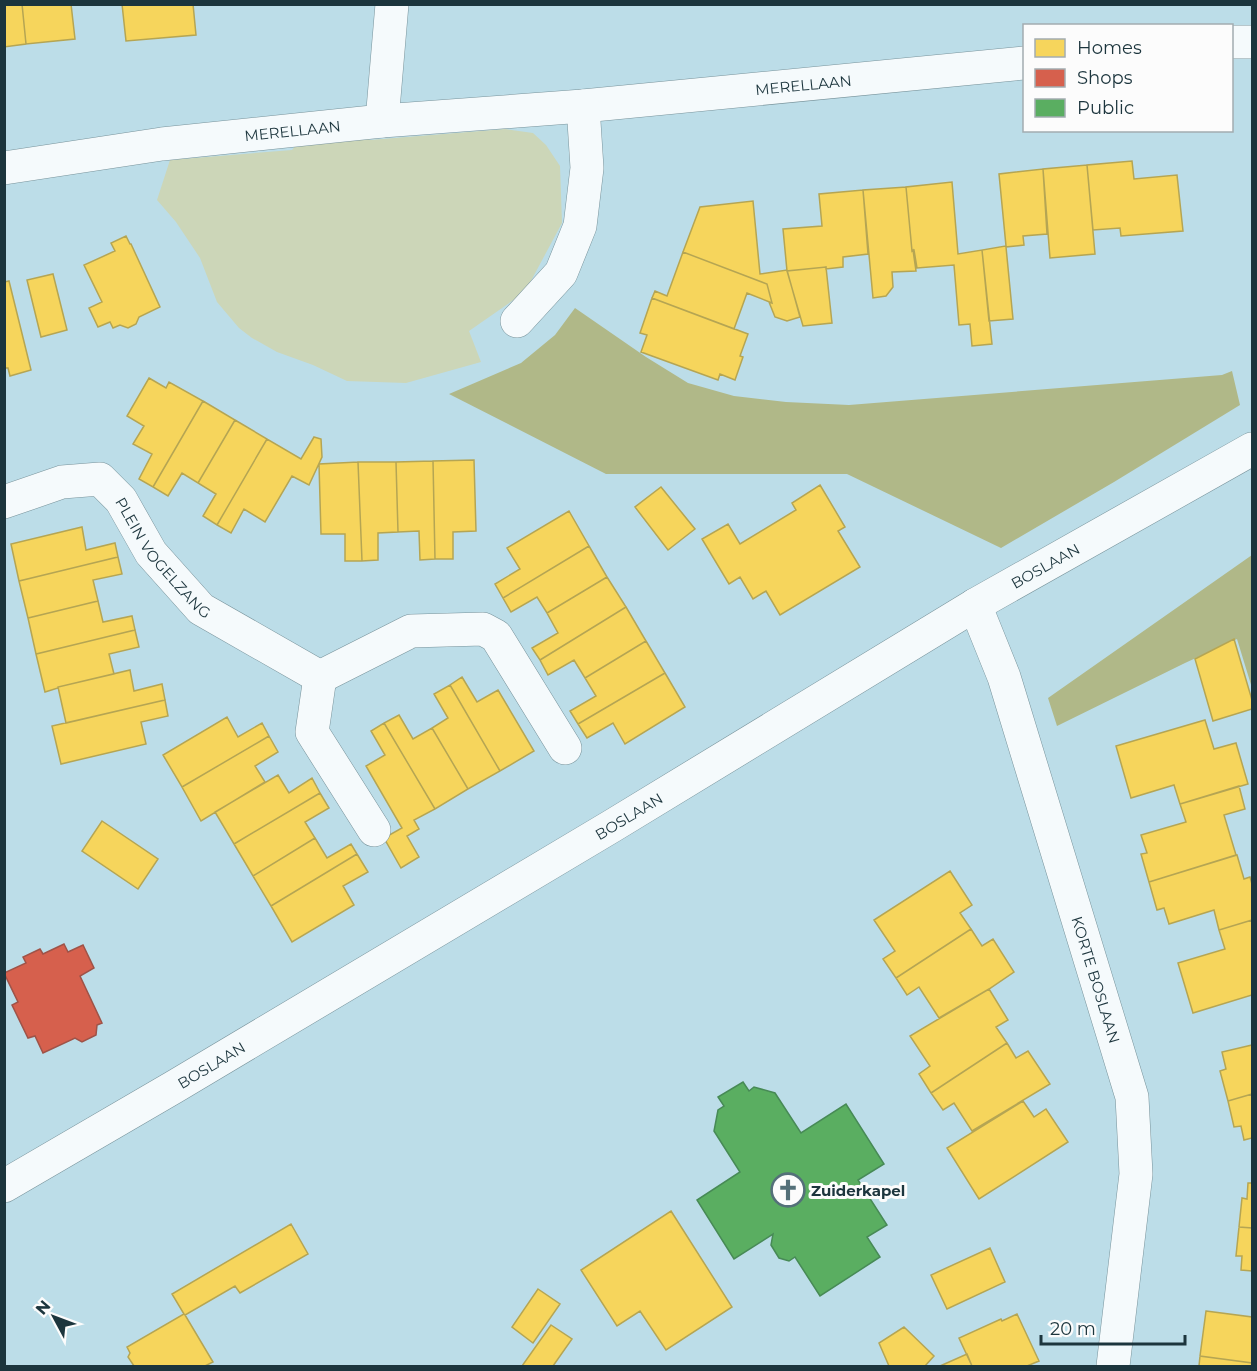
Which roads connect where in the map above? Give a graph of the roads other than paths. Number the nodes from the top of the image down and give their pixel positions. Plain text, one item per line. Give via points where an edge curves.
1 (392, 4) edge
2 (1233, 42) edge
3 (1252, 42) edge
4 (1023, 63) edge
5 (583, 106) junction
6 (382, 121) junction
7 (4, 168) edge
8 (517, 321) dead end
9 (1252, 449) edge
10 (4, 502) edge
11 (975, 606) junction
12 (320, 677) junction
13 (565, 748) dead end
14 (374, 830) dead end
15 (4, 1186) edge
16 (1113, 1366) edge

1 - 6 street
2 - 3 street
4 - 5 street, MERELLAAN
5 - 6 street, MERELLAAN
5 - 8 street via 587,168 580,226 561,273
6 - 7 street, MERELLAAN via 162,144
9 - 11 street, BOSLAAN
10 - 12 street, PLEIN VOGELZANG via 62,482 100,479 122,500 150,553 201,609
11 - 15 street, BOSLAAN
11 - 16 street, KORTE BOSLAAN via 1004,677 1132,1097 1136,1174
12 - 13 street via 411,631 483,629 496,636
12 - 14 street via 312,732

